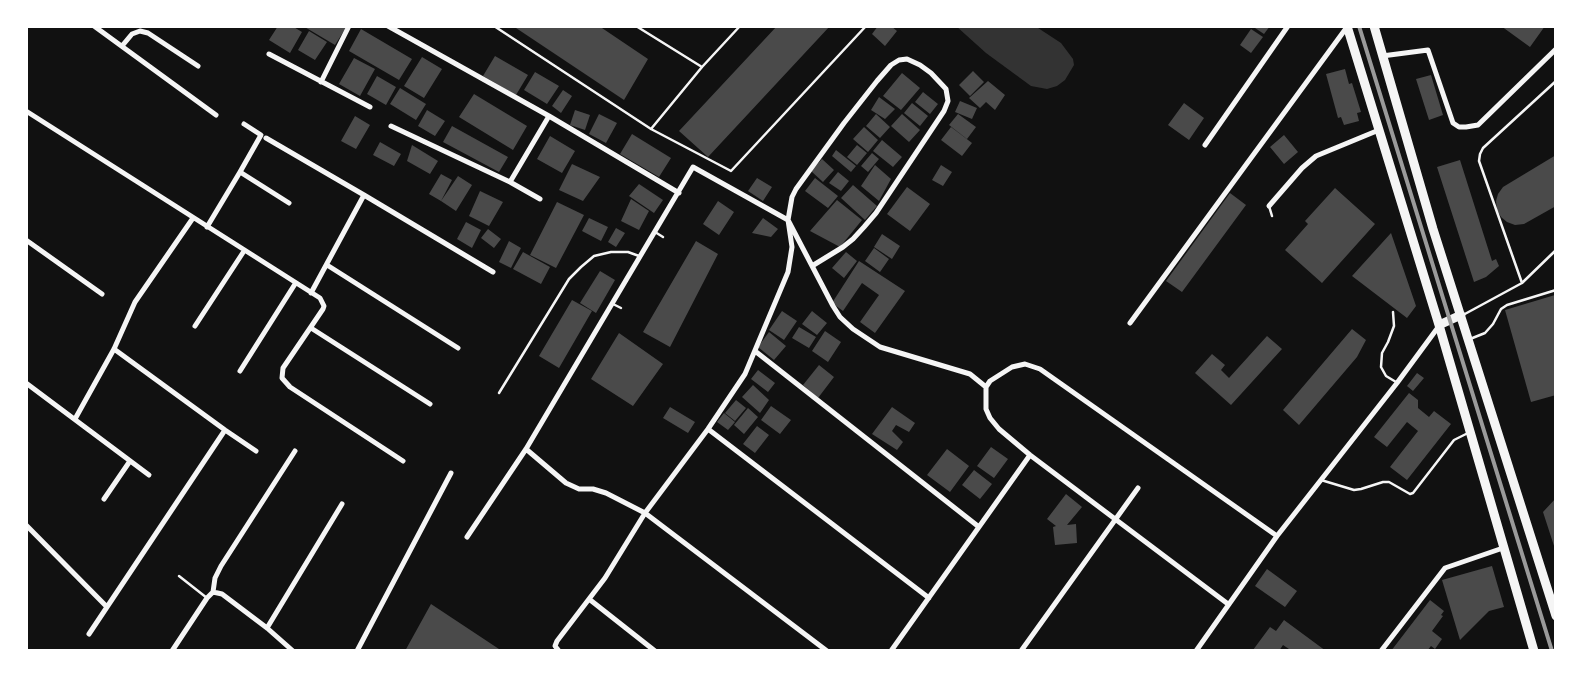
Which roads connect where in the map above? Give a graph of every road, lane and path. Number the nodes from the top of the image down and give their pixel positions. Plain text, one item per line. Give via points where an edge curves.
1 (94, 26) edge
2 (349, 26) edge
3 (388, 26) edge
4 (494, 26) edge
5 (740, 26) edge
6 (866, 26) edge
7 (1288, 26) edge
8 (1347, 26) edge
9 (1374, 26) edge
10 (637, 27) edge
11 (122, 46) junction
12 (1556, 49) edge
13 (269, 54) dead end
14 (1382, 56) junction
15 (198, 66) dead end
16 (702, 67) junction
17 (1556, 81) edge
18 (321, 82) junction
19 (370, 108) dead end
20 (26, 111) edge
21 (216, 115) dead end
22 (549, 116) junction
23 (244, 124) dead end
24 (391, 126) dead end
25 (651, 129) junction
26 (1379, 130) junction
27 (266, 138) dead end
28 (1205, 145) dead end
29 (240, 172) junction
30 (510, 182) junction
31 (679, 193) junction
32 (364, 195) junction
33 (540, 198) dead end
34 (288, 203) dead end
35 (1269, 206) joint
36 (1272, 216) dead end
37 (193, 218) junction
38 (788, 220) junction
39 (207, 227) junction
40 (655, 232) junction
41 (663, 236) dead end
42 (26, 240) edge
43 (1556, 250) edge
44 (244, 251) junction
45 (640, 257) junction
46 (327, 265) junction
47 (812, 266) junction
48 (493, 272) dead end
49 (1522, 283) junction
50 (296, 284) junction
51 (1556, 290) edge
52 (311, 293) junction
53 (102, 294) dead end
54 (612, 304) junction
55 (620, 308) dead end
56 (1393, 312) dead end
57 (1461, 315) junction
58 (1130, 323) dead end
59 (195, 326) dead end
60 (1439, 326) junction
61 (311, 328) junction
62 (1469, 340) junction
63 (458, 348) dead end
64 (114, 349) junction
65 (755, 352) junction
66 (240, 371) dead end
67 (26, 383) edge
68 (1397, 383) junction
69 (986, 387) junction
70 (499, 393) dead end
71 (430, 404) dead end
72 (75, 419) junction
73 (708, 429) junction
74 (225, 430) junction
75 (1470, 432) junction
76 (526, 449) junction
77 (256, 451) dead end
78 (295, 451) dead end
79 (1030, 455) junction
80 (130, 461) junction
81 (403, 461) dead end
82 (451, 474) dead end
83 (149, 475) dead end
84 (1321, 480) junction
85 (1138, 488) dead end
86 (104, 499) dead end
87 (342, 504) dead end
88 (644, 514) junction
89 (1116, 519) junction
90 (26, 525) edge
91 (979, 527) junction
92 (1277, 536) junction
93 (467, 537) dead end
94 (1504, 548) junction
95 (179, 576) dead end
96 (214, 592) junction
97 (207, 598) junction
98 (929, 598) junction
99 (1554, 598) edge
100 (589, 599) junction
101 (1228, 604) junction
102 (107, 607) junction
103 (1556, 616) edge
104 (267, 628) junction
105 (89, 634) dead end
106 (172, 651) edge
107 (294, 651) edge
108 (357, 651) edge
109 (559, 651) edge
110 (655, 651) edge
111 (827, 651) edge
112 (891, 651) edge
113 (1021, 651) edge
114 (1196, 651) edge
115 (1381, 651) edge
116 (1534, 651) edge

1 - 11 street
2 - 18 street
3 - 22 street
4 - 25 lane
5 - 16 lane
6 - 25 lane via 731,171
7 - 28 street
8 - 26 main road
8 - 58 street
9 - 14 main road
10 - 16 lane
11 - 15 street via 140,30
11 - 21 street
12 - 14 street via 1478,124 1466,127 1452,122 1428,50
13 - 18 street
14 - 57 main road
16 - 25 lane
17 - 49 lane via 1480,154 1479,160
18 - 19 street
20 - 37 street
22 - 30 street
22 - 31 street
23 - 29 street via 261,135
24 - 30 street
26 - 35 street via 1316,156
26 - 60 main road
27 - 32 street
29 - 34 street
29 - 39 street
30 - 33 street
31 - 38 street via 693,167
31 - 40 street
32 - 46 street
32 - 48 street
35 - 36 lane
37 - 39 street
37 - 64 street via 135,302
38 - 47 street
38 - 47 street via 796,189 891,65 906,59 920,65 946,89 948,101 944,111 876,213 853,239
38 - 65 street via 792,247 788,272
39 - 44 street
40 - 41 lane
40 - 45 street
42 - 53 street
43 - 49 lane
44 - 50 street
44 - 59 street
45 - 54 street
45 - 70 lane via 628,252 611,252 594,256 581,267 570,279
46 - 52 street
46 - 63 street
47 - 69 street via 840,317 868,340 880,348 970,374
49 - 57 lane
50 - 52 street
50 - 66 street
51 - 62 lane via 1507,304 1485,333
52 - 61 street via 320,298 324,306
54 - 55 lane
54 - 76 street
56 - 68 lane via 1394,326 1382,353 1381,367 1386,376
57 - 60 main road
57 - 62 main road
60 - 68 street
60 - 75 main road
61 - 71 street
61 - 81 street via 283,368 284,383
62 - 99 main road
64 - 72 street
64 - 74 street
65 - 73 street
65 - 91 street
67 - 72 street
68 - 84 street
69 - 79 street via 986,409 990,418
69 - 92 street via 1012,367 1025,364 1040,369
72 - 80 street
73 - 88 street
73 - 98 street
74 - 77 street
74 - 102 street
75 - 84 lane via 1454,440 1410,494 1389,482 1354,490
75 - 94 main road
76 - 88 street via 566,483 579,489 606,493
76 - 93 street
78 - 96 street via 221,566 215,578
79 - 89 street
79 - 91 street
80 - 83 street
80 - 86 street
82 - 108 street
84 - 92 street
85 - 89 street
87 - 104 street
88 - 100 street
88 - 111 street
89 - 101 street
89 - 113 street
90 - 102 street
91 - 98 street
92 - 101 street
94 - 115 street via 1445,568
94 - 116 main road
95 - 97 lane
96 - 97 street
96 - 104 street via 222,594
97 - 106 street
98 - 112 street
99 - 103 main road
100 - 109 street via 557,641
100 - 110 street
101 - 114 street
102 - 105 street
104 - 107 street

